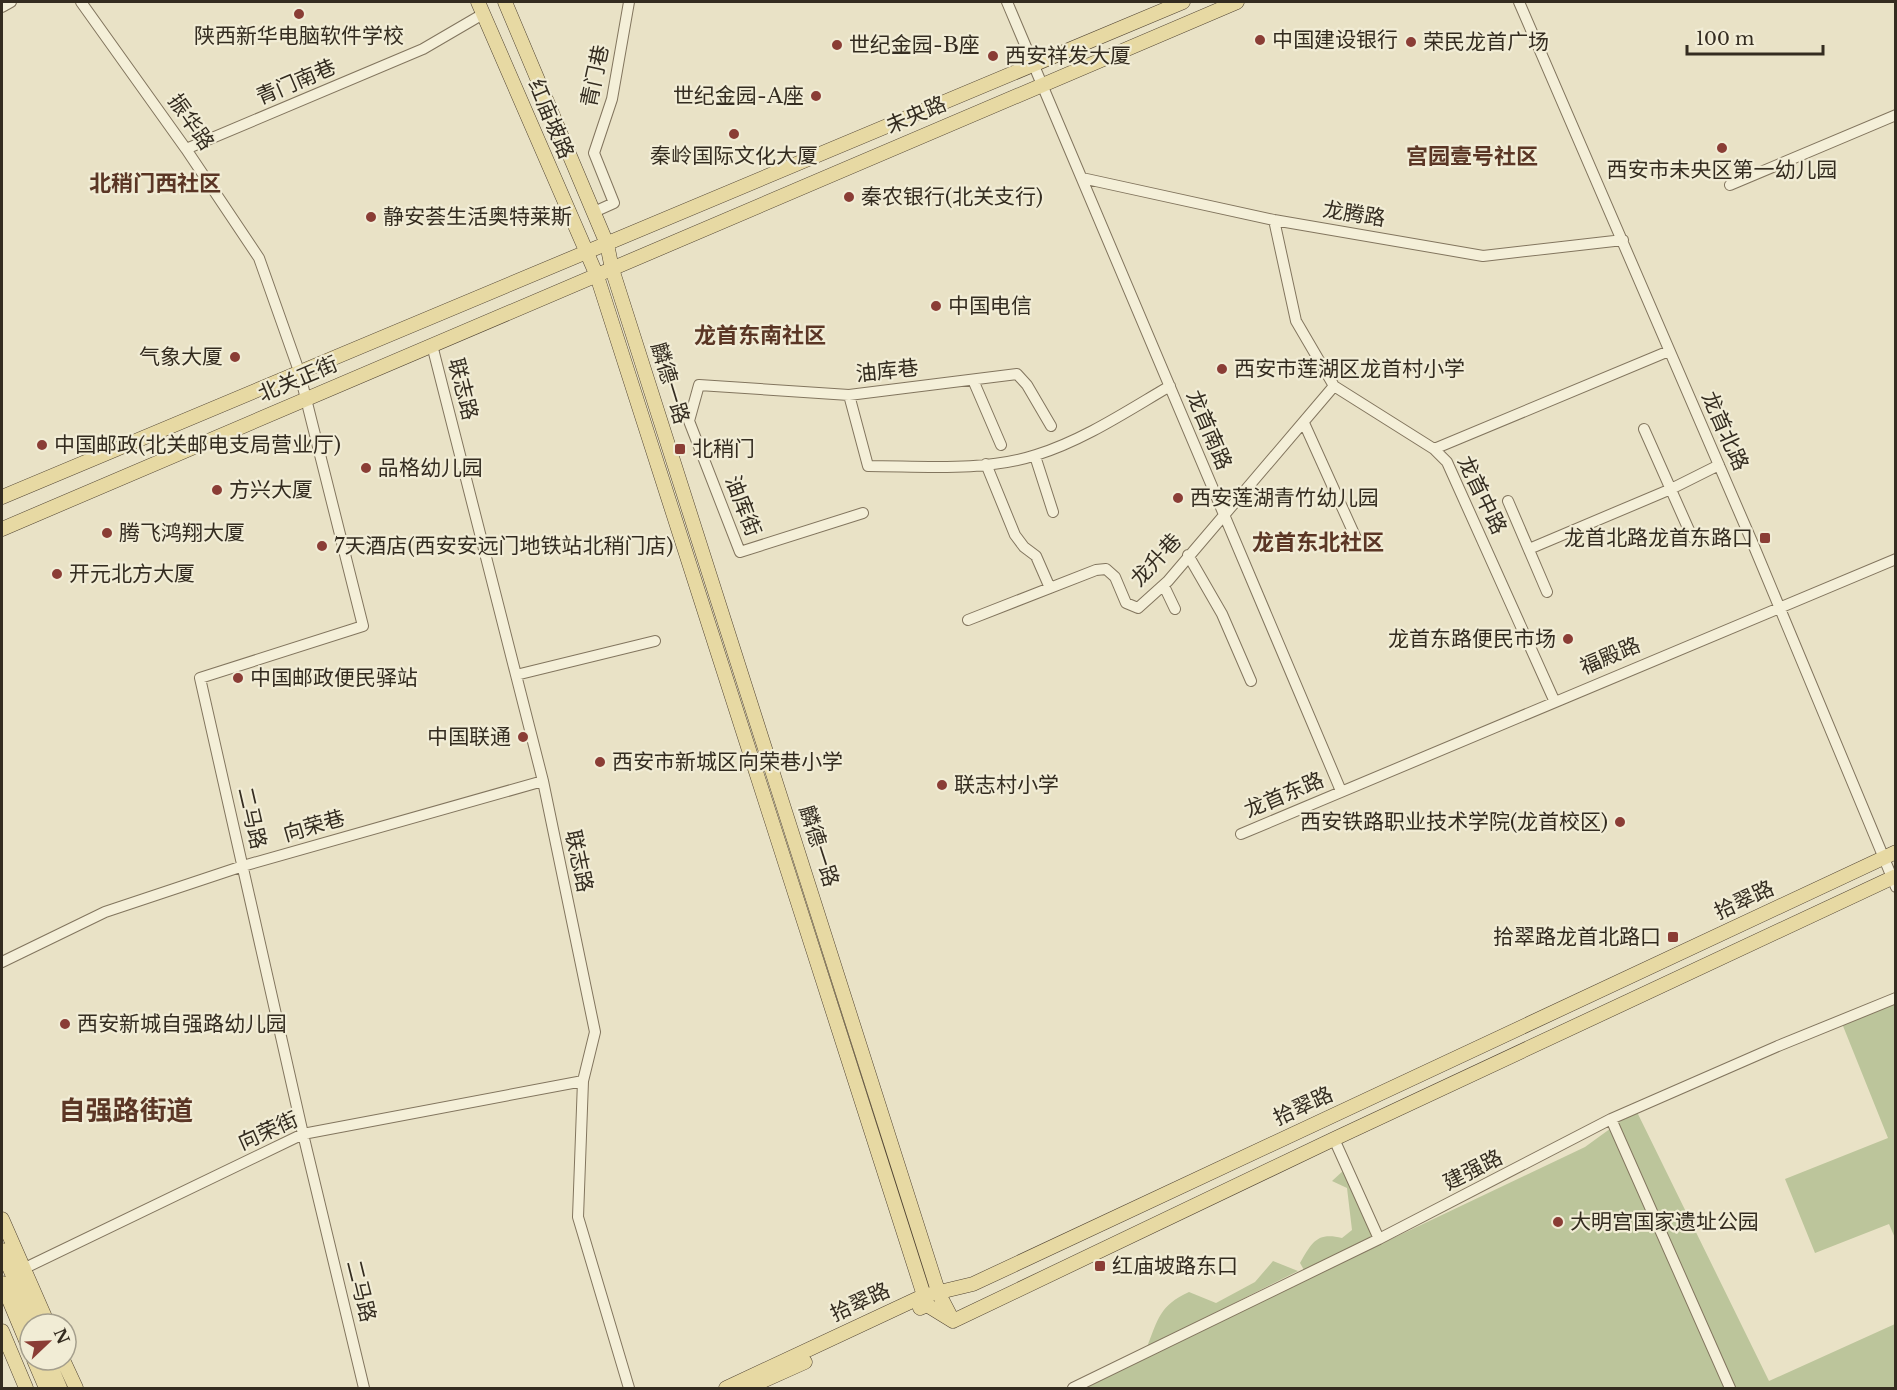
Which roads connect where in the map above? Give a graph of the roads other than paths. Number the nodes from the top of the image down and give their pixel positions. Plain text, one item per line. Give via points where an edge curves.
1 (11, 2) edge
2 (81, 2) edge
3 (504, 2) edge
4 (629, 2) edge
5 (1007, 2) edge
6 (1183, 2) edge
7 (1237, 2) edge
8 (1519, 2) edge
9 (2, 7) edge
10 (481, 8) edge
11 (1034, 66) junction
12 (1041, 84) junction
13 (1896, 115) edge
14 (186, 149) junction
15 (1082, 178) junction
16 (1730, 185) dead end
17 (594, 212) junction
18 (1274, 220) junction
19 (1623, 240) junction
20 (607, 244) junction
21 (585, 253) junction
22 (612, 269) junction
23 (597, 276) junction
24 (432, 345) junction
25 (1669, 351) junction
26 (299, 371) junction
27 (973, 380) junction
28 (699, 385) joint
29 (1170, 386) junction
30 (1334, 386) junction
31 (849, 395) junction
32 (306, 398) junction
33 (1304, 423) junction
34 (1051, 426) dead end
35 (1644, 429) dead end
36 (1001, 445) dead end
37 (1434, 449) junction
38 (1035, 456) junction
39 (986, 464) junction
40 (1719, 465) junction
41 (1671, 489) junction
42 (2, 497) edge
43 (1508, 501) dead end
44 (1053, 512) dead end
45 (863, 513) dead end
46 (1224, 515) junction
47 (2, 529) edge
48 (1692, 537) dead end
49 (1360, 547) dead end
50 (1529, 549) junction
51 (1188, 555) junction
52 (1896, 559) edge
53 (1164, 586) junction
54 (1050, 588) junction
55 (1547, 592) dead end
56 (1778, 606) junction
57 (1175, 609) dead end
58 (968, 620) dead end
59 (655, 641) dead end
60 (516, 675) junction
61 (1251, 681) dead end
62 (1554, 700) junction
63 (543, 781) junction
64 (1341, 791) junction
65 (1241, 834) dead end
66 (1890, 855) edge
67 (243, 866) junction
68 (1894, 880) edge
69 (2, 962) edge
70 (1896, 998) edge
71 (583, 1081) junction
72 (1611, 1119) junction
73 (303, 1134) junction
74 (1334, 1138) junction
75 (2, 1219) edge
76 (1379, 1239) junction
77 (2, 1250) edge
78 (23, 1269) junction
79 (2, 1283) edge
80 (939, 1294) junction
81 (925, 1300) junction
82 (28, 1312) edge
83 (43, 1312) edge
84 (18, 1321) edge
85 (952, 1321) junction
86 (2, 1331) edge
87 (39, 1372) edge
88 (53, 1372) edge
89 (68, 1372) edge
90 (26, 1389) edge
91 (46, 1389) edge
92 (60, 1389) edge
93 (76, 1389) edge
94 (364, 1389) edge
95 (629, 1389) edge
96 (726, 1389) edge
97 (747, 1389) edge
98 (1073, 1389) edge
99 (1730, 1389) edge

1 - 9 street
2 - 14 street, 振华路
3 - 17 main road, 红庙坡路
4 - 17 street, 青门巷 via 612,99 594,153 614,203
5 - 11 street, 龙首南路
6 - 11 main road, 未央路
7 - 12 main road, 未央路
8 - 19 street, 龙首北路
10 - 14 street, 青门南巷 via 423,49
10 - 21 main road, 红庙坡路
11 - 12 street, 龙首南路
11 - 20 main road, 未央路
12 - 15 street, 龙首南路
12 - 22 main road, 未央路
13 - 16 street
14 - 26 street, 振华路 via 259,258
15 - 18 street, 龙腾路
15 - 29 street, 龙首南路
17 - 20 main road, 红庙坡路
18 - 19 street, 龙腾路 via 1483,256
18 - 30 street, 龙首中路 via 1296,321
19 - 25 street, 龙首北路
20 - 21 main road, 北关正街
20 - 22 main road, 麟德一路
21 - 23 main road, 麟德一路
21 - 26 main road, 北关正街
22 - 23 main road, 北关正街
22 - 80 main road, 麟德一路
23 - 24 main road, 北关正街
23 - 81 main road, 麟德一路
24 - 32 main road, 北关正街
24 - 60 street, 联志路
25 - 37 street
25 - 40 street, 龙首北路
26 - 32 street, 二马路
26 - 42 main road, 北关正街
27 - 31 street, 油库巷
27 - 34 street, 油库巷 via 1019,375
27 - 36 street
28 - 31 street, 油库巷
28 - 45 street, 油库街 via 689,421 740,552
29 - 38 street via 1080,437
29 - 46 street, 龙首南路
30 - 33 street, 龙升巷
30 - 37 street, 龙首中路
31 - 39 street via 868,466
32 - 47 main road, 北关正街
32 - 67 street, 二马路 via 363,626 200,678
33 - 46 street, 龙升巷
33 - 49 street
35 - 41 street
37 - 62 street, 龙首中路 via 1447,462 1460,488
38 - 39 street
38 - 44 street
39 - 54 street via 1015,535 1036,556
40 - 41 street
40 - 56 street, 龙首北路
41 - 48 street
41 - 50 street
43 - 50 street
46 - 51 street, 龙升巷
46 - 64 street, 龙首南路
50 - 55 street
51 - 53 street, 龙升巷
51 - 61 street via 1222,614
52 - 56 street, 福殿路
53 - 54 street, 龙升巷 via 1138,608 1126,603 1115,577 1106,569
53 - 57 street
54 - 58 street, 龙升巷
56 - 62 street, 福殿路
56 - 66 street, 龙首北路
59 - 60 street
60 - 63 street, 联志路
62 - 64 street, 福殿路
63 - 67 street, 向荣巷
63 - 71 street, 联志路 via 595,1032
64 - 65 street, 龙首东路
66 - 68 street, 龙首北路
66 - 80 main road, 拾翠路 via 973,1284
67 - 69 street, 向荣巷 via 105,912
67 - 73 street, 二马路
68 - 74 main road, 拾翠路
70 - 72 street, 建强路
71 - 73 street, 向荣街
71 - 95 street, 联志路 via 578,1217
72 - 76 street, 建强路
72 - 99 street
73 - 78 street, 向荣街
73 - 94 street, 二马路
74 - 76 street
74 - 85 main road, 拾翠路
75 - 78 main road
76 - 98 street, 建强路
77 - 82 main road
78 - 83 main road
79 - 84 main road
80 - 81 main road, 拾翠路
80 - 85 main road, 麟德一路
81 - 85 main road
81 - 96 main road, 拾翠路
81 - 97 main road, 拾翠路
86 - 90 main road
87 - 91 main road
88 - 92 main road
89 - 93 main road

